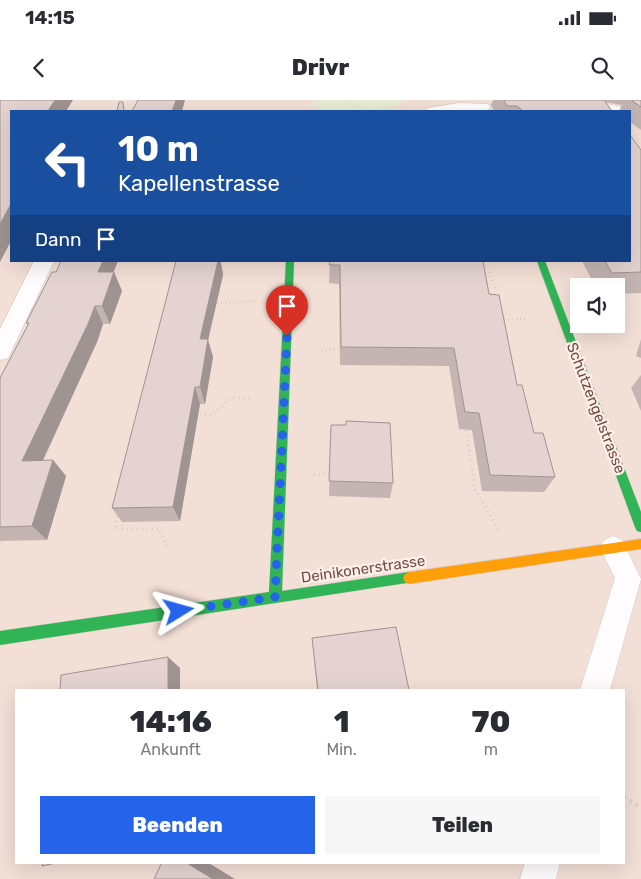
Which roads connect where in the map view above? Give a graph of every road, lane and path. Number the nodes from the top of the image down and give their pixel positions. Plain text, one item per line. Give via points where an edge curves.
1 (344, 100) edge
2 (566, 100) edge
3 (397, 105) dead end
4 (482, 106) edge
5 (373, 110) edge
6 (381, 110) edge
7 (440, 110) edge
8 (614, 110) edge
9 (44, 262) edge
10 (290, 262) edge
11 (485, 262) edge
12 (541, 262) edge
13 (496, 290) dead end
14 (265, 300) dead end
15 (217, 303) dead end
16 (529, 320) dead end
17 (494, 324) edge
18 (340, 348) edge
19 (0, 352) edge
20 (315, 352) dead end
21 (257, 398) dead end
22 (194, 414) edge
23 (466, 430) edge
24 (118, 510) edge
25 (641, 527) edge
26 (500, 534) dead end
27 (641, 544) edge
28 (612, 548) junction
29 (168, 550) dead end
30 (275, 597) junction
31 (0, 638) edge
32 (595, 689) edge
33 (625, 798) edge
34 (641, 808) edge
35 (542, 864) edge
36 (538, 879) edge

1 - 5 path via 350,105
2 - 8 street
3 - 6 path
4 - 7 street
9 - 19 street
10 - 30 street
11 - 13 path
12 - 25 street, Schutzengelstrasse
14 - 15 path
16 - 17 path via 504,319
18 - 20 path
21 - 22 path via 232,398 212,415
23 - 26 path via 475,489
24 - 29 path via 115,529 159,529
27 - 28 street, Deinikonerstrasse
28 - 30 street, Deinikonerstrasse
28 - 32 lane via 628,578
30 - 31 street, Deinikonerstrasse
33 - 34 path
35 - 36 lane

